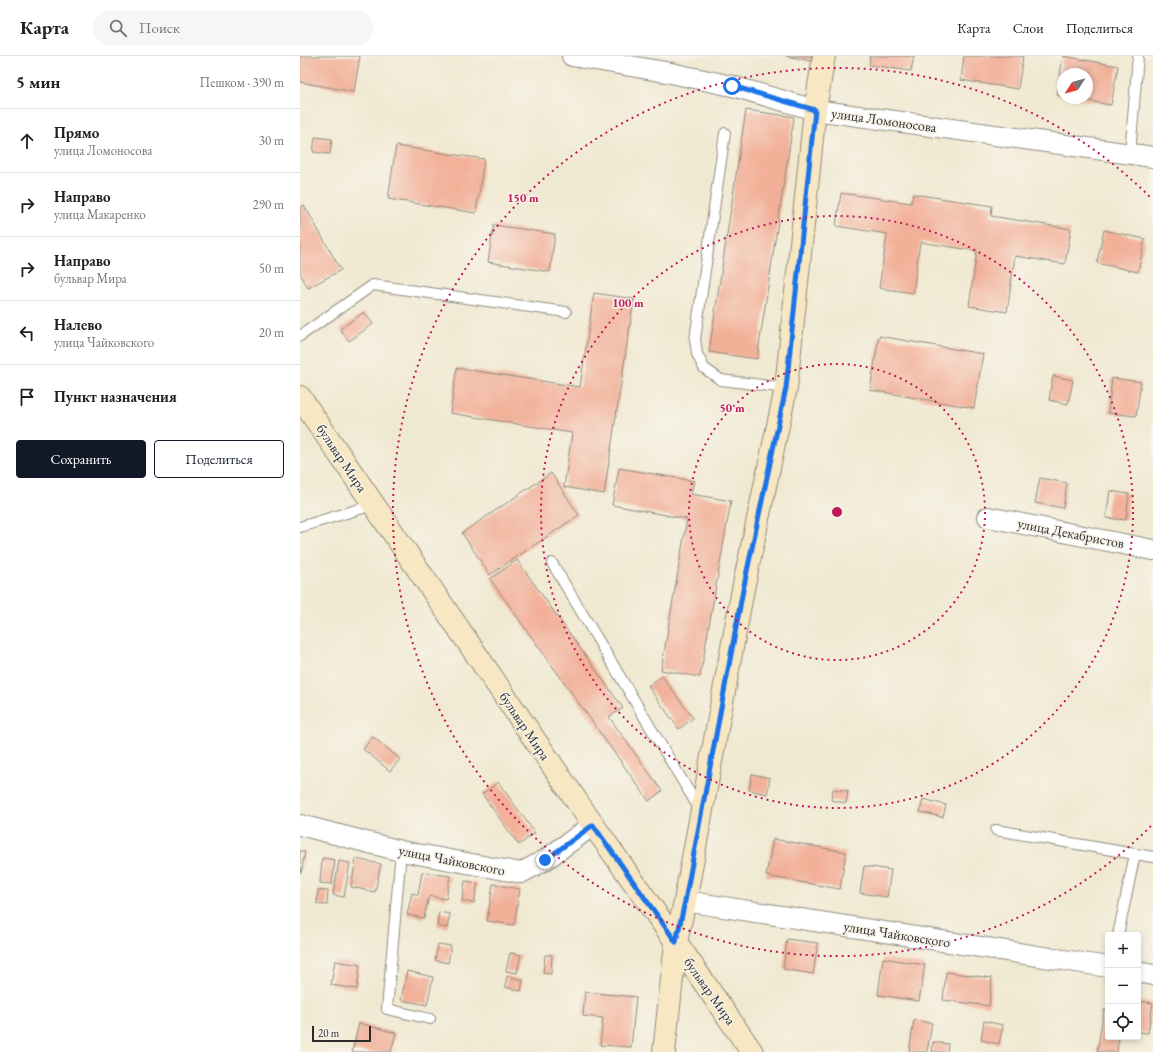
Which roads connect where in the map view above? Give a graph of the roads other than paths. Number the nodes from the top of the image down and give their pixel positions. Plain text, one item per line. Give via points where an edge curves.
1 (572, 56) edge
2 (824, 56) edge
3 (1138, 56) edge
4 (815, 110) junction
5 (725, 133) dead end
6 (1130, 154) junction
7 (1153, 157) edge
8 (566, 312) dead end
9 (300, 336) edge
10 (786, 388) junction
11 (300, 397) edge
12 (373, 505) junction
13 (988, 517) dead end
14 (300, 527) edge
15 (1153, 550) edge
16 (552, 562) dead end
17 (701, 812) junction
18 (300, 825) edge
19 (593, 825) junction
20 (996, 830) dead end
21 (401, 851) junction
22 (1135, 854) junction
23 (1153, 857) edge
24 (685, 901) junction
25 (1119, 932) edge
26 (676, 942) junction
27 (1105, 967) edge
28 (1141, 973) edge
29 (1153, 975) edge
30 (430, 1019) dead end
31 (664, 1052) edge
32 (752, 1052) edge

1 - 4 street, улица Ломоносова via 716,83
2 - 4 street
3 - 6 lane
4 - 6 street, улица Ломоносова
4 - 10 street
5 - 10 lane via 695,339 697,354 704,368 721,380
6 - 7 street, улица Ломоносова
8 - 9 lane via 373,285
10 - 17 street via 743,590
11 - 12 street, бульвар Мира
12 - 14 lane
12 - 19 street, бульвар Мира
13 - 15 street, улица Декабристов
16 - 17 lane
17 - 24 street
18 - 21 street, улица Чайковского
19 - 21 street, улица Чайковского via 545,860 521,873
19 - 26 street, бульвар Мира
20 - 22 lane
21 - 30 lane via 387,1010
22 - 23 lane
22 - 25 lane
24 - 26 street
24 - 27 street, улица Чайковского
26 - 31 street
26 - 32 street, бульвар Мира
28 - 29 street

